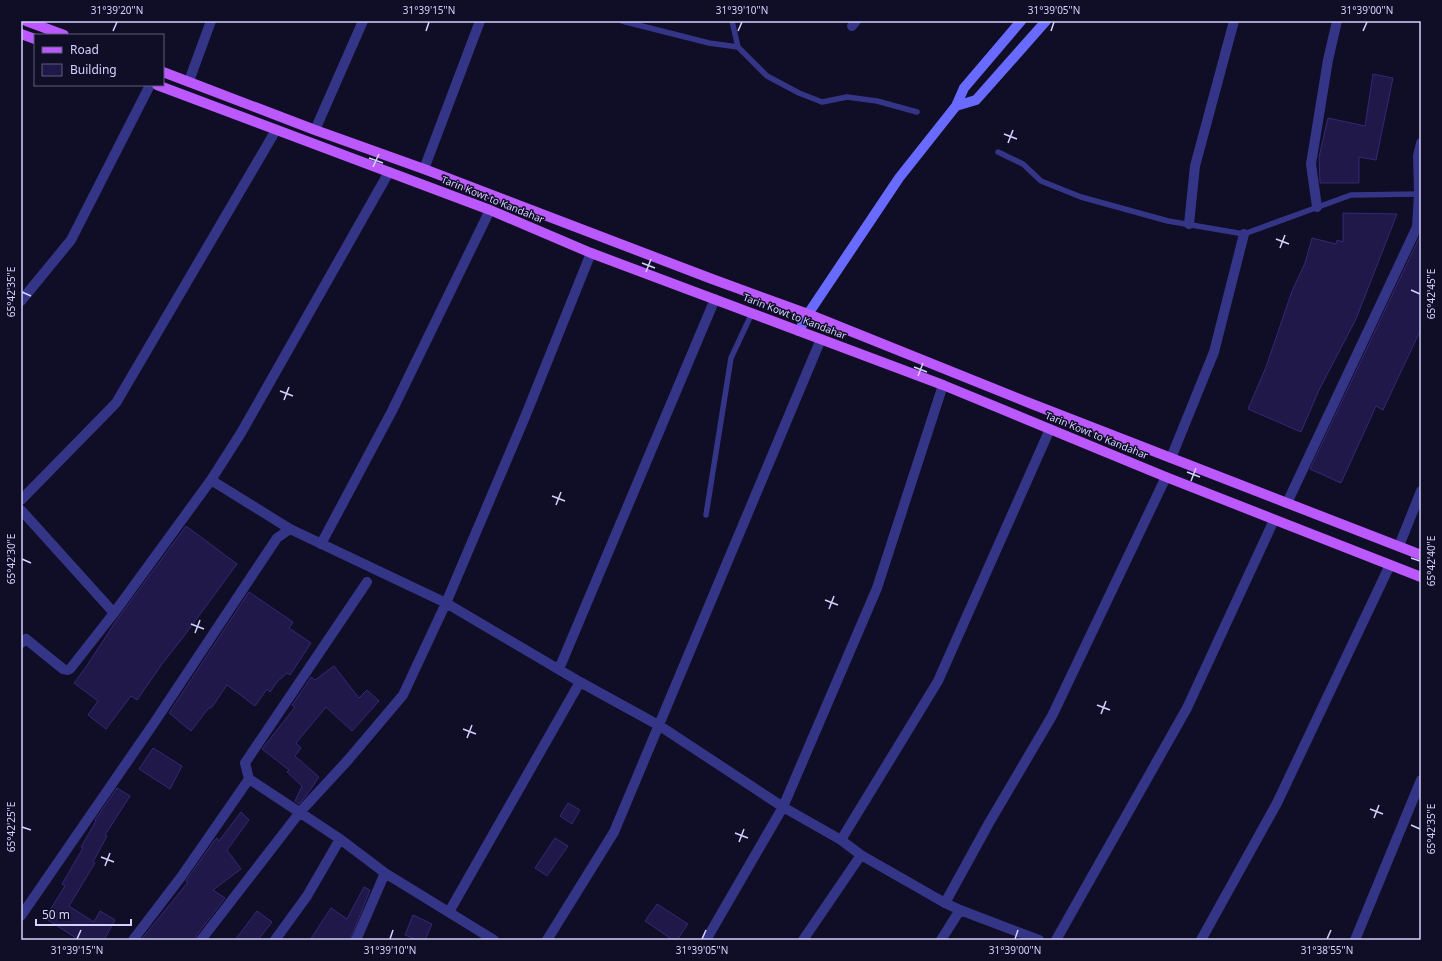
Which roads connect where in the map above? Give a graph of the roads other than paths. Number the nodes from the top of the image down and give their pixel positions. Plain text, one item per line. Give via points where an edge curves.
1 (211, 21) edge
2 (363, 21) edge
3 (480, 21) edge
4 (622, 21) edge
5 (732, 21) edge
6 (1020, 21) edge
7 (1046, 21) edge
8 (1234, 21) edge
9 (1337, 21) edge
10 (31, 22) edge
11 (21, 34) edge
12 (61, 34) edge
13 (34, 39) edge
14 (738, 47) junction
15 (164, 72) edge
16 (189, 81) junction
17 (149, 86) edge
18 (160, 86) edge
19 (956, 106) junction
20 (917, 112) dead end
21 (276, 130) junction
22 (315, 130) junction
23 (1421, 143) edge
24 (998, 152) dead end
25 (424, 169) junction
26 (390, 172) junction
27 (1420, 194) edge
28 (1317, 207) junction
29 (490, 210) junction
30 (1189, 224) junction
31 (1244, 234) junction
32 (592, 253) junction
33 (716, 299) junction
34 (21, 300) edge
35 (752, 313) junction
36 (808, 314) junction
37 (800, 331) junction
38 (821, 339) junction
39 (943, 385) junction
40 (1032, 404) junction
41 (1026, 419) junction
42 (1050, 428) junction
43 (1171, 458) junction
44 (1166, 476) junction
45 (211, 480) junction
46 (1421, 491) edge
47 (21, 500) edge
48 (1287, 503) junction
49 (21, 510) edge
50 (706, 515) dead end
51 (1274, 520) junction
52 (290, 529) junction
53 (321, 544) junction
54 (1399, 546) junction
55 (1421, 555) edge
56 (1390, 564) junction
57 (1421, 577) edge
58 (367, 582) dead end
59 (446, 603) junction
60 (114, 613) junction
61 (21, 643) edge
62 (559, 669) junction
63 (580, 682) junction
64 (660, 726) junction
65 (249, 779) junction
66 (1421, 780) edge
67 (783, 807) junction
68 (300, 812) junction
69 (340, 839) junction
70 (841, 840) junction
71 (861, 855) junction
72 (385, 872) junction
73 (946, 903) junction
74 (960, 910) junction
75 (449, 912) junction
76 (21, 916) edge
77 (488, 938) edge
78 (133, 940) edge
79 (201, 940) edge
80 (275, 940) edge
81 (356, 940) edge
82 (547, 940) edge
83 (706, 940) edge
84 (803, 940) edge
85 (941, 940) edge
86 (1039, 940) edge
87 (1056, 940) edge
88 (1202, 940) edge
89 (1355, 940) edge

1 - 16 street
2 - 22 street
3 - 25 street
4 - 14 lane via 709,43
5 - 14 lane
6 - 19 main road via 964,88
7 - 19 main road via 976,100
8 - 30 street via 1195,166
9 - 28 street via 1311,164
10 - 12 main road
11 - 13 main road
14 - 20 lane via 767,76 822,102 847,97 877,101
15 - 16 main road, Tarin Kowt to Kandahar
16 - 22 main road, Tarin Kowt to Kandahar
17 - 34 street via 70,240
18 - 21 main road, Tarin Kowt to Kandahar
19 - 36 main road via 898,178
21 - 26 main road, Tarin Kowt to Kandahar
21 - 47 street via 116,403
22 - 25 main road, Tarin Kowt to Kandahar
23 - 27 street via 1418,156
24 - 30 lane via 1023,164 1041,181 1081,197 1168,221
25 - 36 main road, Tarin Kowt to Kandahar
26 - 29 main road, Tarin Kowt to Kandahar
26 - 45 street
27 - 28 lane via 1351,195
27 - 48 street via 1417,226
28 - 31 lane
29 - 32 main road, Tarin Kowt to Kandahar
29 - 53 street via 392,411
30 - 31 lane
31 - 43 street via 1214,352
32 - 33 main road, Tarin Kowt to Kandahar
32 - 59 street
33 - 35 main road, Tarin Kowt to Kandahar
33 - 62 street
35 - 37 main road, Tarin Kowt to Kandahar
35 - 50 lane via 731,358
36 - 37 main road
36 - 40 main road, Tarin Kowt to Kandahar
37 - 38 main road, Tarin Kowt to Kandahar
38 - 39 main road, Tarin Kowt to Kandahar
38 - 64 street
39 - 41 main road, Tarin Kowt to Kandahar
39 - 67 street via 877,588
40 - 41 main road
40 - 43 main road, Tarin Kowt to Kandahar
41 - 42 main road, Tarin Kowt to Kandahar
42 - 44 main road, Tarin Kowt to Kandahar
42 - 70 street via 938,681
43 - 48 main road, Tarin Kowt to Kandahar
44 - 51 main road, Tarin Kowt to Kandahar
44 - 73 street via 1052,716 989,823
45 - 52 street
45 - 60 street
46 - 54 street
48 - 54 main road, Tarin Kowt to Kandahar
49 - 60 street
51 - 56 main road, Tarin Kowt to Kandahar
51 - 87 street via 1187,708
52 - 53 street
52 - 76 street via 277,538
53 - 59 street
54 - 55 main road, Tarin Kowt to Kandahar
56 - 57 main road, Tarin Kowt to Kandahar
56 - 88 street via 1277,803
58 - 65 street via 245,763
59 - 62 street
59 - 68 street via 403,695
60 - 61 street via 67,670 26,639
62 - 63 street
63 - 64 street
63 - 75 street
64 - 67 street
64 - 82 street via 614,832
65 - 68 street
65 - 78 street via 181,877
66 - 89 street
67 - 70 street
67 - 83 street
68 - 69 street
68 - 79 street
69 - 72 street
69 - 80 street via 307,896
70 - 71 street
71 - 73 street
71 - 84 street
72 - 75 street
72 - 81 street
73 - 74 street
74 - 85 street
74 - 86 street
75 - 77 street

